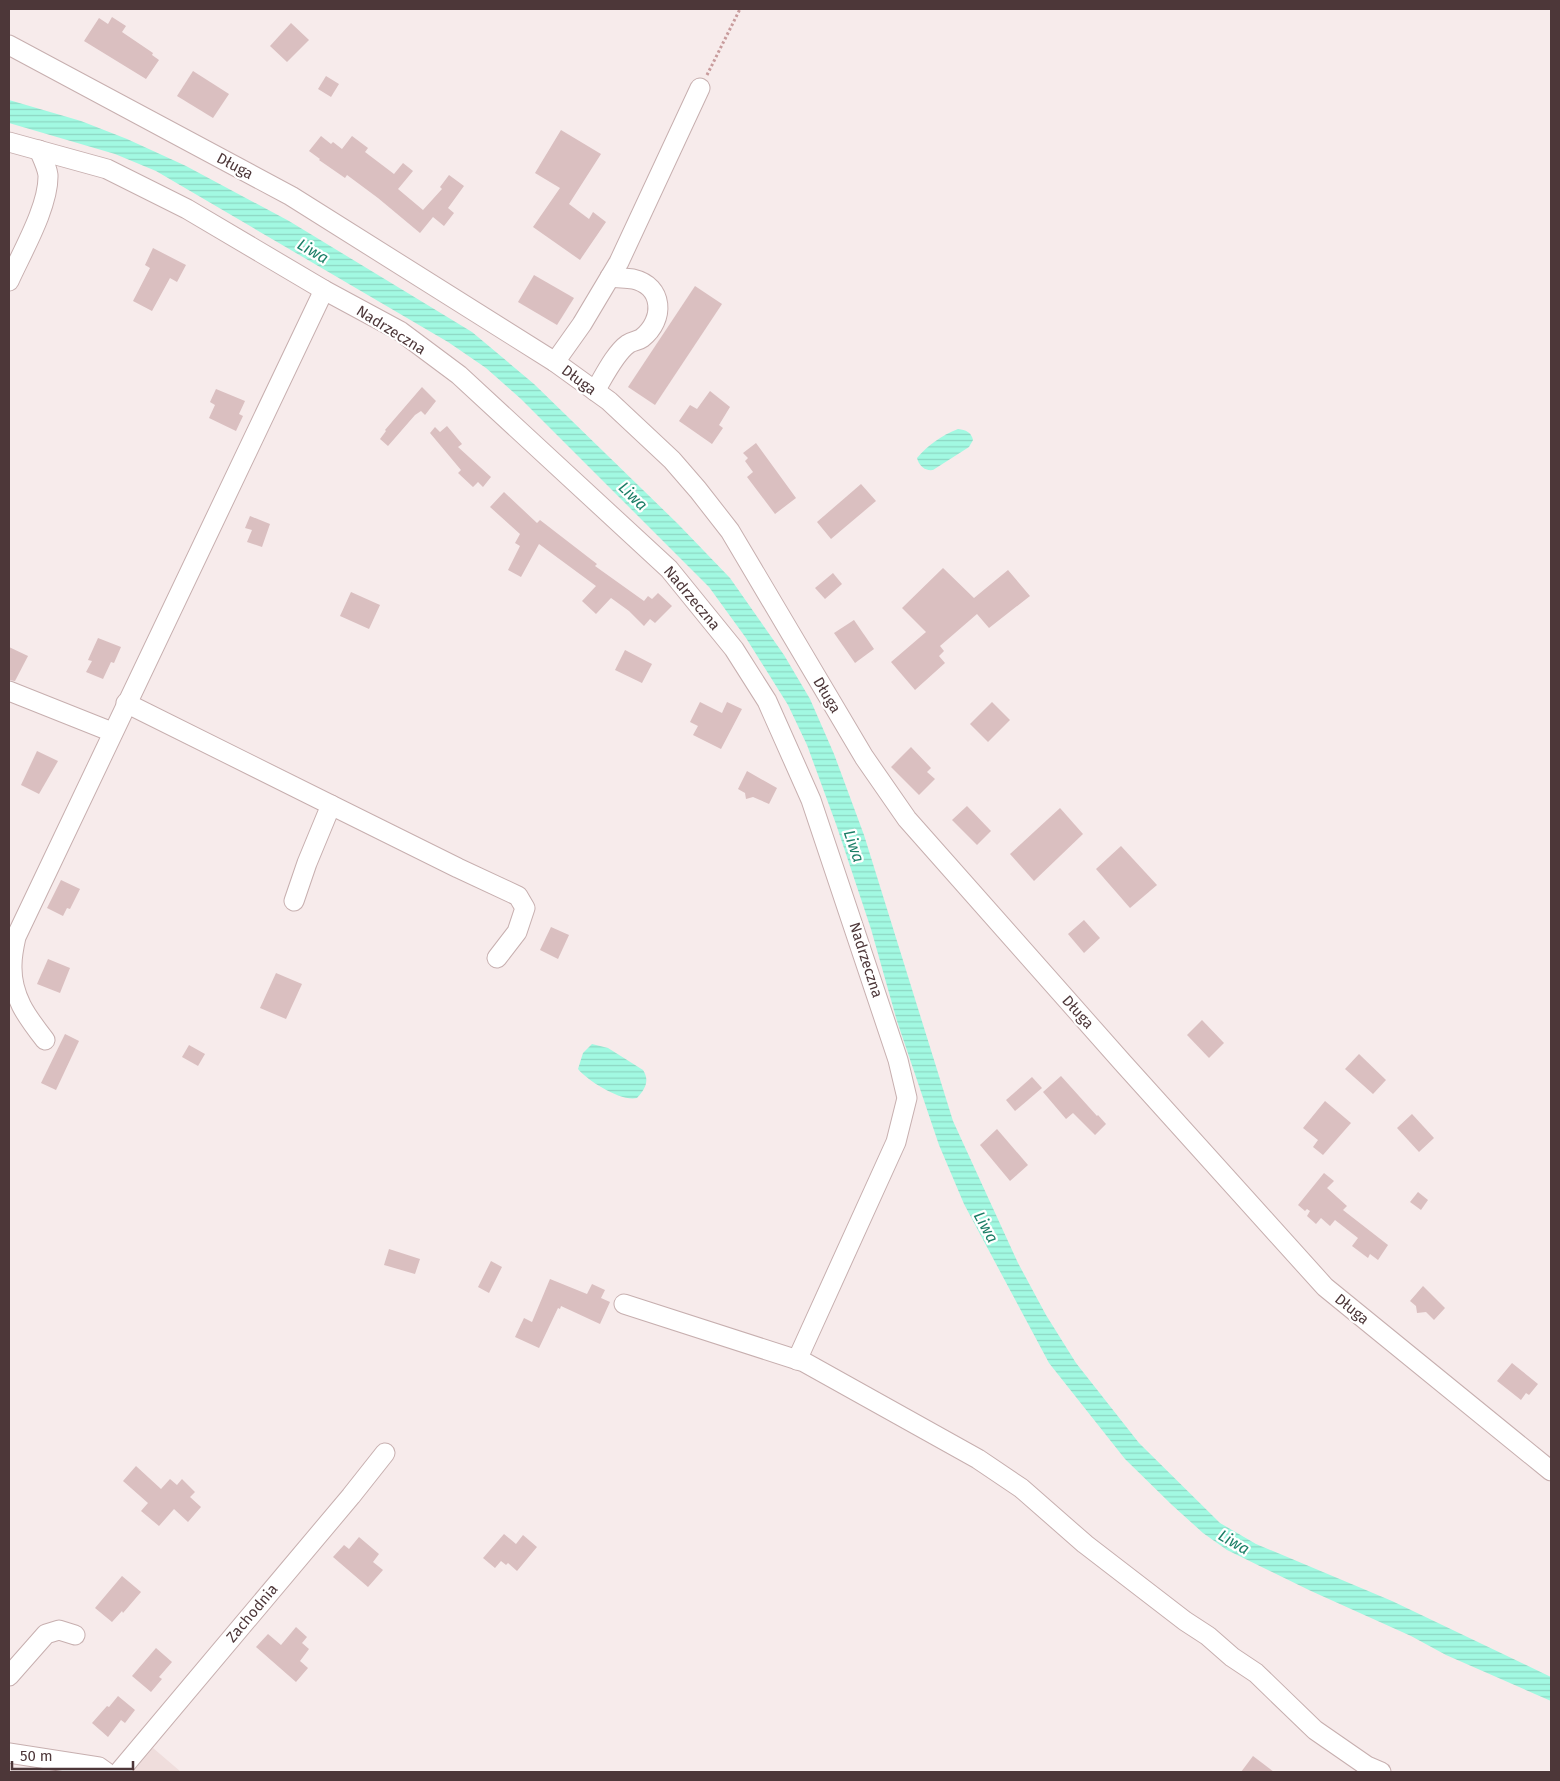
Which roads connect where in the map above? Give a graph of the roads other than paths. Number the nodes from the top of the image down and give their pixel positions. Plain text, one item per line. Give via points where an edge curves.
1 (9, 46) edge
2 (700, 88) road end
3 (9, 142) edge
4 (39, 150) junction
5 (610, 277) junction
6 (9, 281) edge
7 (324, 290) junction
8 (555, 362) junction
9 (594, 391) junction
10 (9, 691) edge
11 (126, 703) junction
12 (112, 732) junction
13 (332, 805) junction
14 (294, 901) dead end
15 (497, 958) dead end
16 (45, 1040) dead end
17 (624, 1304) dead end
18 (797, 1360) junction
19 (385, 1453) dead end
20 (1551, 1471) edge
21 (75, 1635) dead end
22 (9, 1676) edge
23 (9, 1753) edge
24 (106, 1772) edge
25 (118, 1772) edge
26 (1381, 1772) edge

1 - 8 street, Długa via 291,196
2 - 5 street
3 - 4 street, Nadrzeczna
4 - 6 street via 48,173 47,188 41,210
4 - 7 street, Nadrzeczna via 107,169 188,209
5 - 8 street
5 - 9 street via 634,279 648,286 659,310 651,329 641,339 628,344
7 - 11 street
7 - 18 street, Nadrzeczna via 400,331 459,375 669,569 734,649 767,701 811,800 908,1098 896,1142
8 - 9 street, Długa
9 - 20 street, Długa via 672,460 730,530 864,757 907,819 933,849 1325,1287
10 - 12 street
11 - 12 street
11 - 13 street
12 - 16 street via 16,937 12,966 15,991 25,1015
13 - 14 street
13 - 15 street via 518,896 525,908 517,932
17 - 18 street
18 - 26 street via 978,1459 1021,1488 1085,1544 1256,1673 1315,1730
19 - 25 street, Zachodnia
21 - 22 street via 59,1630 46,1634
23 - 24 street via 99,1767

